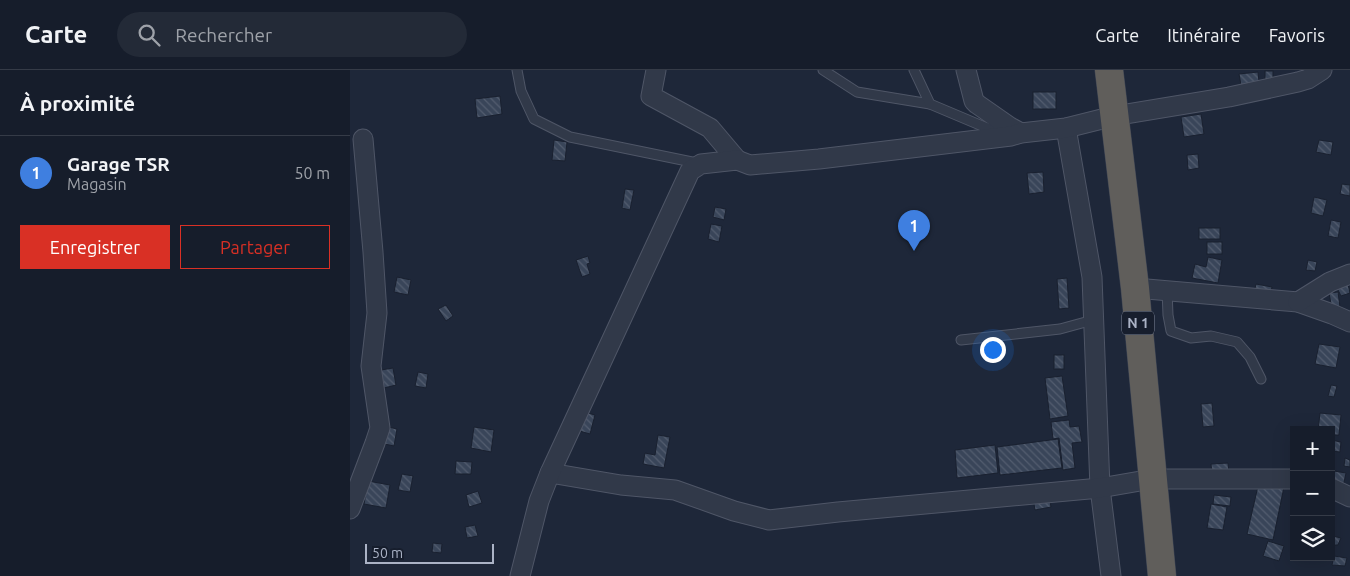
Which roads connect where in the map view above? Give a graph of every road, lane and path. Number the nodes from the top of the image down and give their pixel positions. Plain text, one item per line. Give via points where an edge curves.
1 (517, 70) edge
2 (656, 70) edge
3 (823, 70) edge
4 (914, 70) edge
5 (966, 70) edge
6 (1109, 70) edge
7 (1322, 70) edge
8 (930, 104) junction
9 (1114, 116) junction
10 (1066, 128) junction
11 (1015, 130) junction
12 (363, 139) dead end
13 (736, 160) junction
14 (701, 164) junction
15 (1350, 274) edge
16 (1135, 288) junction
17 (1167, 290) junction
18 (1298, 302) junction
19 (1093, 320) junction
20 (1350, 322) edge
21 (961, 340) dead end
22 (1262, 380) dead end
23 (550, 473) junction
24 (1152, 479) junction
25 (1290, 479) edge
26 (1100, 488) junction
27 (1335, 490) edge
28 (1350, 497) edge
29 (350, 509) edge
30 (520, 576) edge
31 (1111, 576) edge
32 (1162, 576) edge

1 - 14 lane via 521,92 534,119 570,137
2 - 13 street via 652,96 710,128
3 - 8 lane via 857,92
4 - 8 lane
5 - 11 street via 974,100
6 - 9 highway, N 1
7 - 9 street via 1298,82
8 - 11 lane via 987,128
9 - 10 street
9 - 16 highway, N 1
10 - 11 street
10 - 19 street via 1092,277
11 - 13 street via 1012,136 819,159 750,165
12 - 29 street via 377,313 371,366 380,428
13 - 14 street
14 - 23 street via 690,171
15 - 18 street
16 - 17 street
16 - 24 highway, N 1
17 - 18 street
17 - 22 lane via 1171,332 1191,338 1211,336 1237,342 1250,357
18 - 20 street
19 - 21 lane via 1060,330
19 - 26 street
23 - 26 street via 675,490 769,520
23 - 30 street via 539,500
24 - 25 street
24 - 26 street
24 - 32 highway, N 1
26 - 31 street
27 - 28 street

